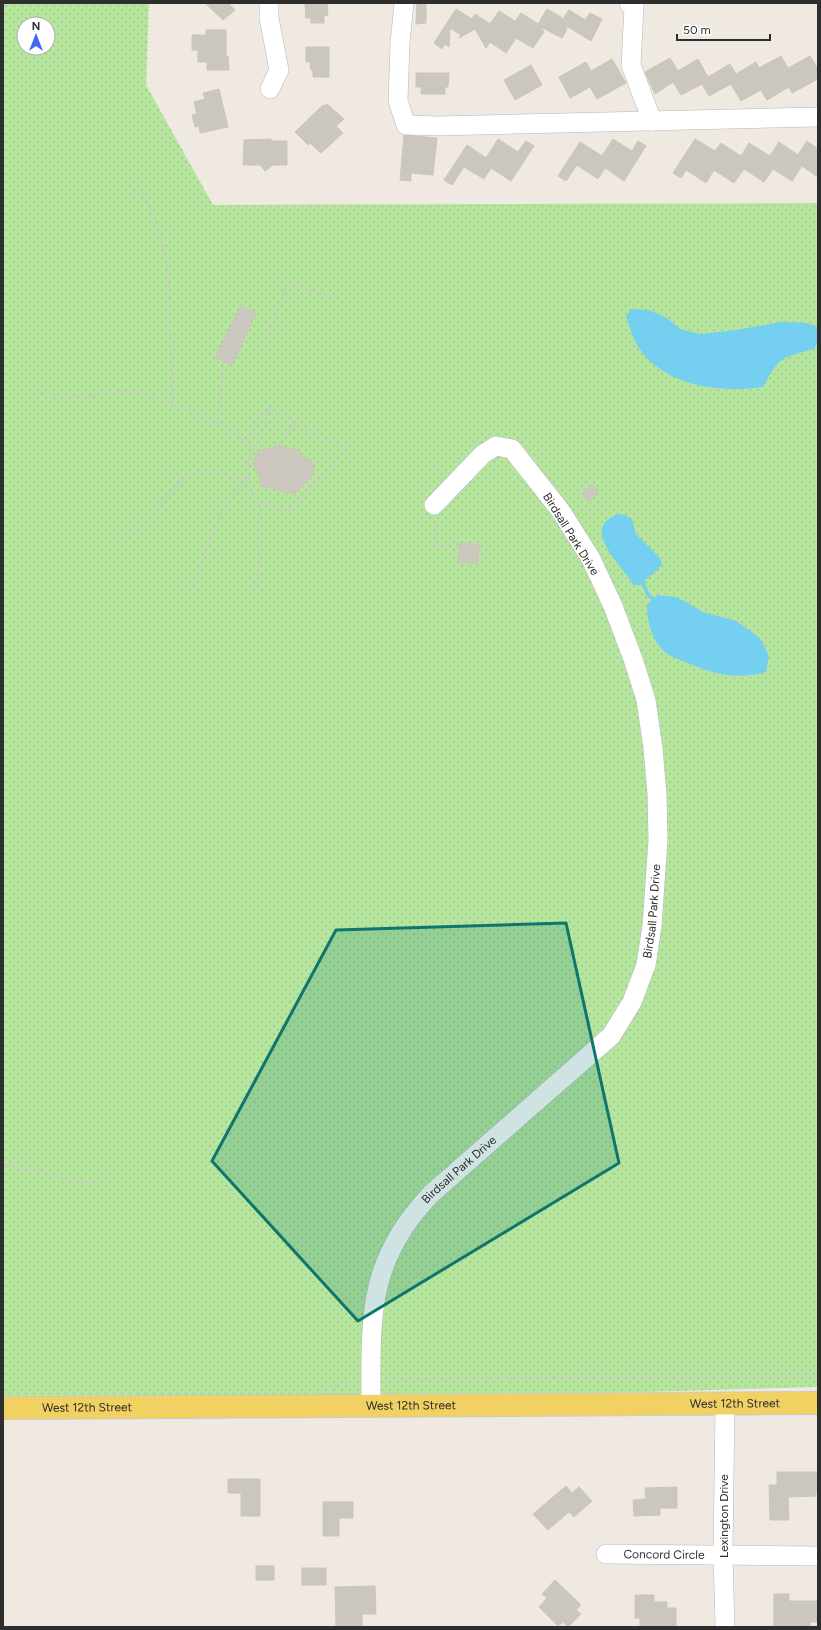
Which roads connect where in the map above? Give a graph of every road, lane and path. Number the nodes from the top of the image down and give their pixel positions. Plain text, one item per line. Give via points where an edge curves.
1 (269, 3) edge
2 (404, 3) edge
3 (629, 3) edge
4 (270, 89) dead end
5 (818, 117) edge
6 (652, 121) junction
7 (133, 191) dead end
8 (338, 297) dead end
9 (267, 338) dead end
10 (224, 361) dead end
11 (38, 393) dead end
12 (173, 406) junction
13 (270, 406) junction
14 (296, 423) junction
15 (218, 424) junction
16 (247, 442) junction
17 (280, 444) dead end
18 (252, 450) junction
19 (174, 467) dead end
20 (249, 478) junction
21 (180, 482) junction
22 (260, 504) junction
23 (434, 505) joint
24 (126, 538) dead end
25 (480, 554) dead end
26 (191, 590) dead end
27 (255, 591) dead end
28 (3, 1164) edge
29 (101, 1180) dead end
30 (818, 1376) edge
31 (371, 1381) junction
32 (316, 1389) dead end
33 (818, 1403) edge
34 (725, 1404) junction
35 (371, 1406) junction
36 (3, 1408) edge
37 (606, 1554) dead end
38 (723, 1555) junction
39 (818, 1556) edge
40 (725, 1627) edge

1 - 4 street via 269,18 279,70
2 - 6 street via 398,101 406,125
3 - 6 street via 634,7 631,65
5 - 6 street
7 - 12 path via 145,196 161,235 168,270
8 - 9 path via 287,285
10 - 15 path
11 - 12 path via 86,397 123,391 150,394
12 - 15 path
13 - 14 path
13 - 16 path via 267,411 260,412
13 - 18 path via 260,440
14 - 17 path
14 - 22 path via 346,449 311,486 295,509 290,511
15 - 16 path
16 - 18 path
18 - 20 path via 248,462
19 - 21 path
20 - 21 path via 240,480 204,468
20 - 22 path via 254,501
20 - 26 path via 222,510
21 - 24 path via 138,530
22 - 27 path via 262,544
23 - 25 path via 436,544 478,543
23 - 31 street, Birdsall Park Drive via 483,454 496,446 512,449 560,510 590,557 614,606 646,700 657,794 658,840 652,926 646,965 632,1002 611,1036 431,1194 403,1228 387,1259 375,1298 371,1334
28 - 29 path via 64,1180
30 - 31 path via 542,1377
31 - 32 path via 349,1381
31 - 35 street, Birdsall Park Drive
33 - 34 main road, West 12th Street
34 - 35 main road, West 12th Street
34 - 38 street, Lexington Drive
35 - 36 main road, West 12th Street
37 - 38 street, Concord Circle
38 - 39 street, Concord Circle
38 - 40 street, Lexington Drive

